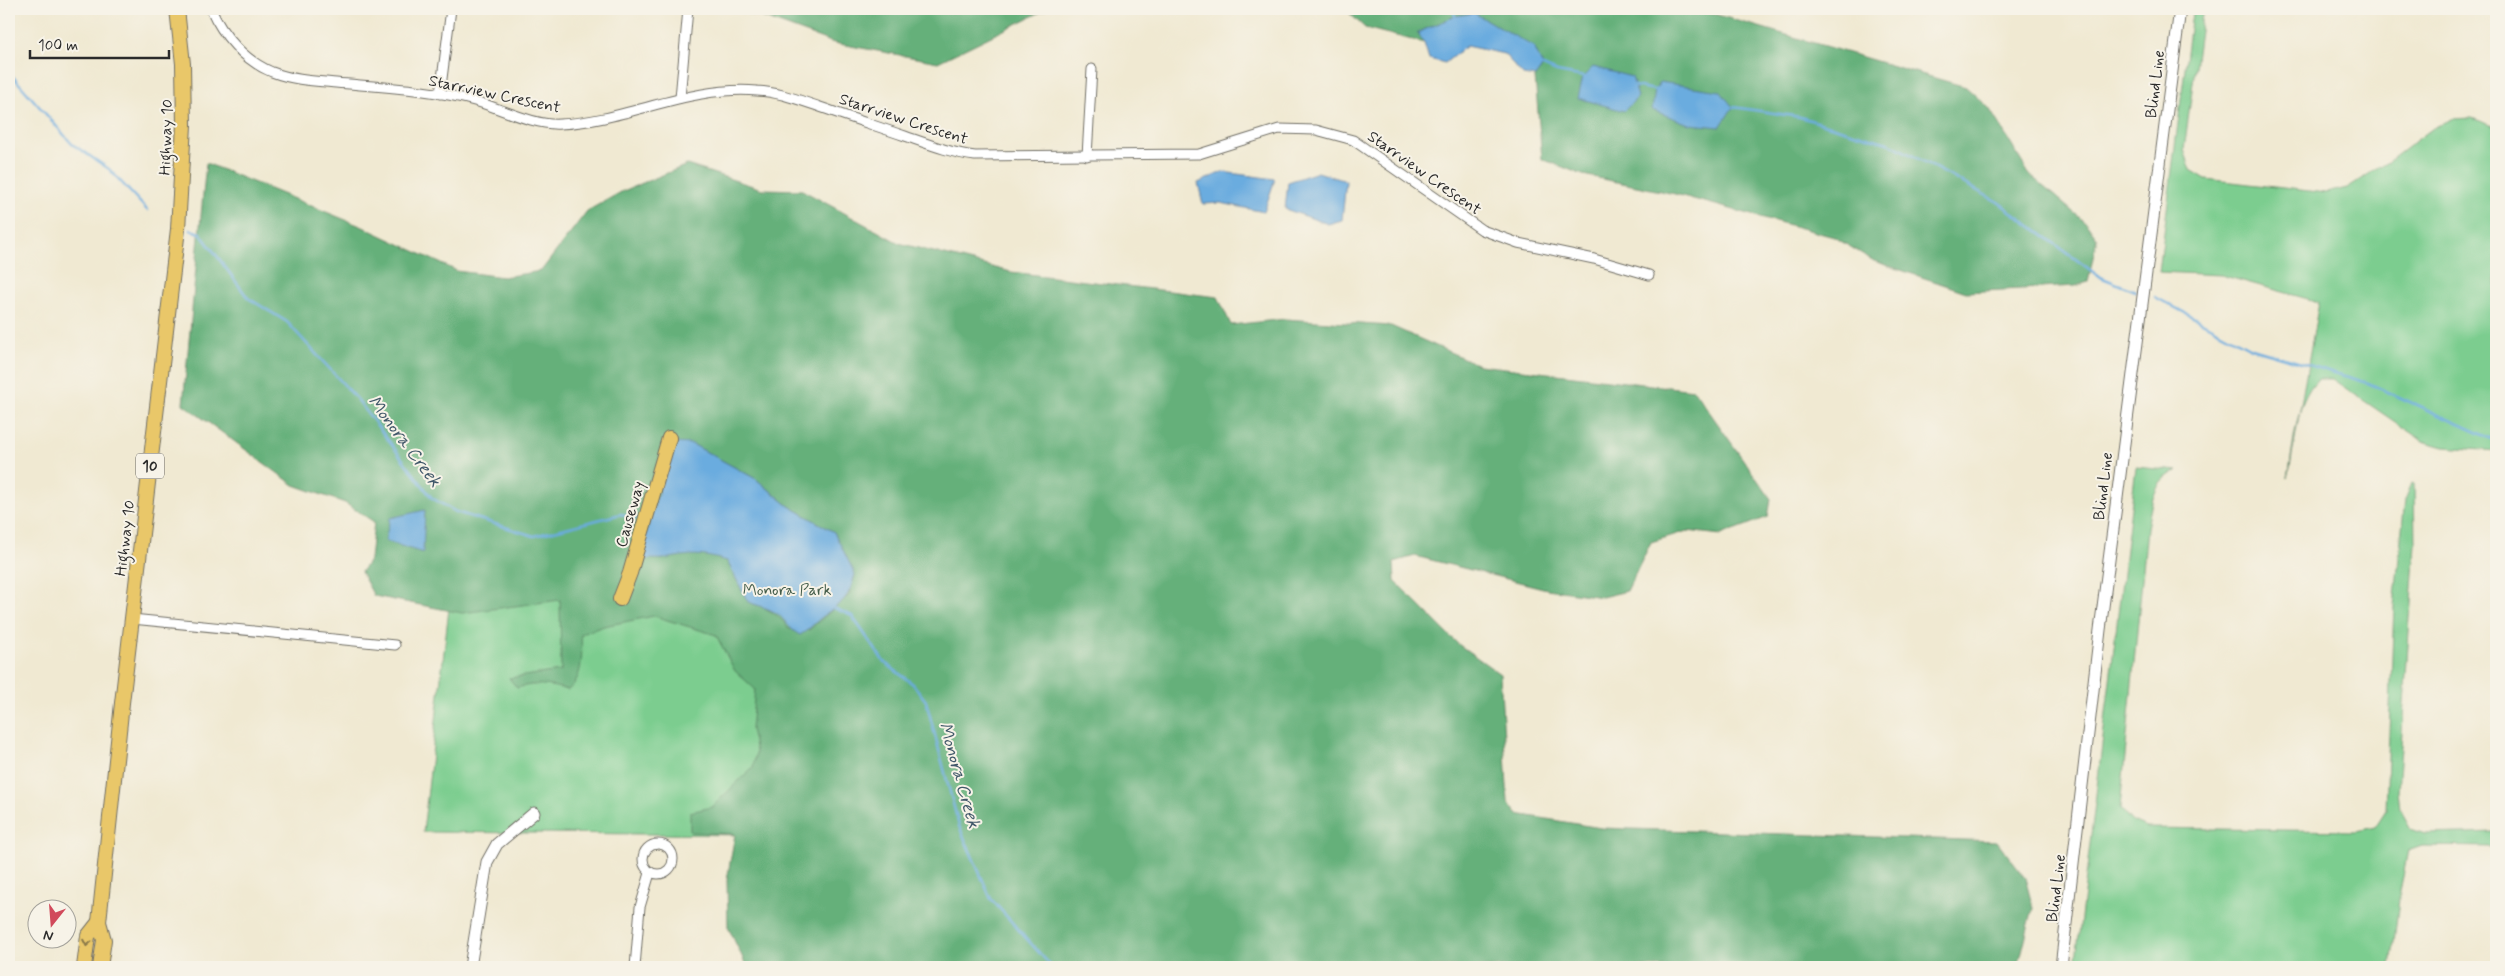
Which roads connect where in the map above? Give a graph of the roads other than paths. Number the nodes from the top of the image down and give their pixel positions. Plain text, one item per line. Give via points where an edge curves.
1 (177, 9) edge
2 (211, 9) edge
3 (451, 9) edge
4 (688, 9) edge
5 (2180, 9) edge
6 (1092, 70) dead end
7 (440, 94) junction
8 (680, 98) junction
9 (1088, 156) junction
10 (1649, 275) dead end
11 (669, 438) dead end
12 (620, 600) dead end
13 (132, 619) junction
14 (395, 645) dead end
15 (534, 813) dead end
16 (650, 873) dead end
17 (99, 922) junction
18 (84, 967) edge
19 (100, 967) edge
20 (470, 967) edge
21 (635, 967) edge
22 (2061, 967) edge

1 - 13 highway, Highway 10 / 10 via 184,117 178,229
2 - 7 street, Starrview Crescent via 217,23 236,46 273,72 302,80
3 - 7 street
4 - 8 street
5 - 22 street, Blind Line via 2100,630
6 - 9 street
7 - 8 street, Starrview Crescent via 558,124 591,120
8 - 9 street, Starrview Crescent via 724,91 768,92 958,154
9 - 10 street, Starrview Crescent via 1199,154 1278,129 1316,130 1353,140 1482,230 1518,244
11 - 12 highway, Causeway
13 - 14 street
13 - 17 highway, Highway 10 / 10
15 - 20 street via 497,844 486,862
16 - 21 street via 640,907
17 -> 18 highway, Highway 10 / 10 via 88,936
17 - 19 highway, Highway 10 / 10 via 104,940

